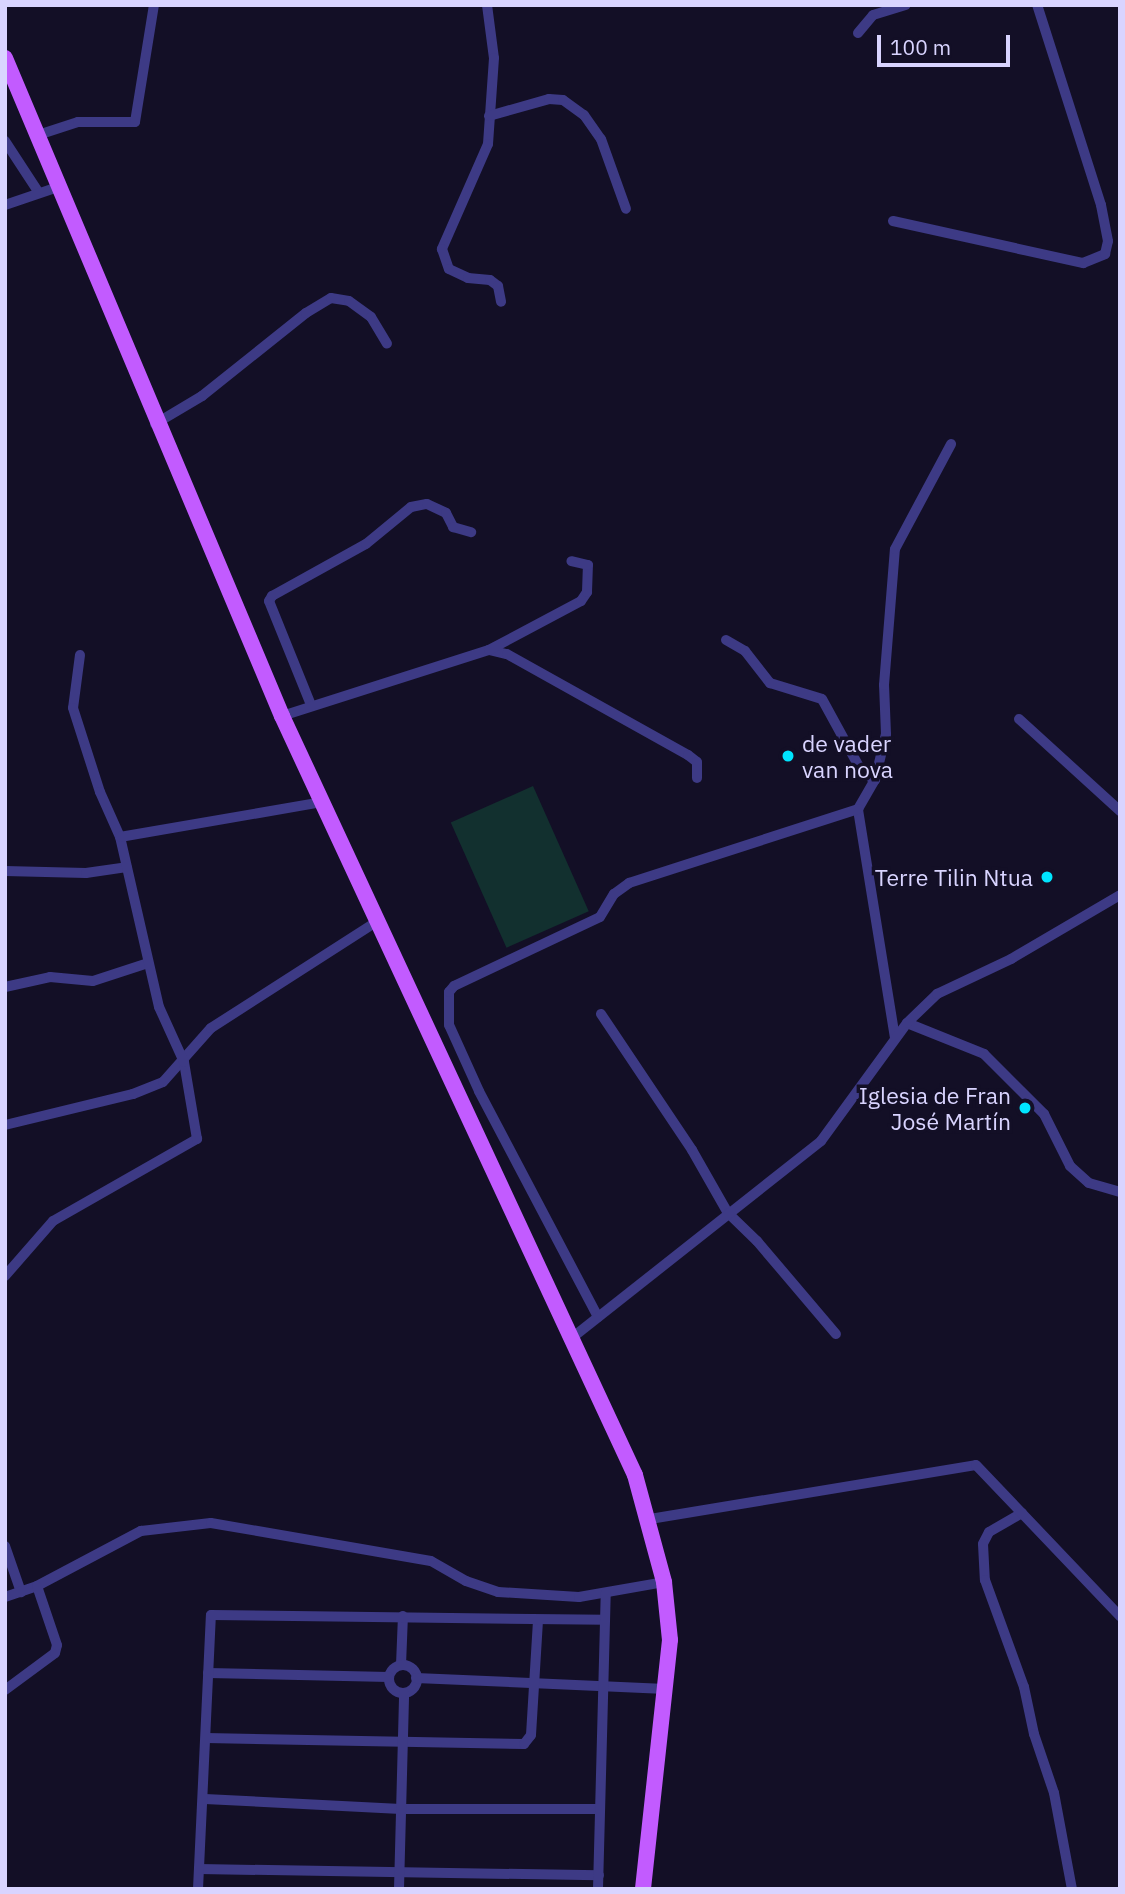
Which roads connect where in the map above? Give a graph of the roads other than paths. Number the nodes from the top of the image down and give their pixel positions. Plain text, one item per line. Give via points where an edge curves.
1 (154, 5) edge
2 (486, 5) edge
3 (906, 5) edge
4 (1040, 6) edge
5 (858, 33) dead end
6 (5, 58) edge
7 (489, 116) junction
8 (38, 135) junction
9 (5, 141) edge
10 (58, 187) junction
11 (39, 193) junction
12 (5, 205) edge
13 (626, 209) dead end
14 (893, 221) dead end
15 (501, 302) dead end
16 (387, 344) dead end
17 (155, 424) junction
18 (951, 444) dead end
19 (471, 532) dead end
20 (571, 561) dead end
21 (726, 640) dead end
22 (489, 650) junction
23 (80, 654) dead end
24 (311, 705) junction
25 (282, 716) junction
26 (1019, 719) dead end
27 (697, 778) dead end
28 (875, 780) junction
29 (323, 802) junction
30 (858, 809) junction
31 (1120, 811) edge
32 (120, 837) junction
33 (127, 867) junction
34 (5, 872) edge
35 (1120, 895) edge
36 (376, 922) junction
37 (148, 964) junction
38 (5, 987) edge
39 (601, 1014) dead end
40 (907, 1023) junction
41 (895, 1038) junction
42 (184, 1062) junction
43 (5, 1125) edge
44 (1120, 1192) edge
45 (727, 1213) junction
46 (5, 1276) edge
47 (598, 1317) junction
48 (836, 1334) dead end
49 (573, 1337) junction
50 (1022, 1514) junction
51 (650, 1519) junction
52 (5, 1546) edge
53 (664, 1582) junction
54 (37, 1586) junction
55 (21, 1592) junction
56 (606, 1592) junction
57 (5, 1597) edge
58 (403, 1616) junction
59 (1120, 1616) edge
60 (538, 1620) junction
61 (606, 1620) junction
62 (401, 1665) junction
63 (208, 1673) junction
64 (389, 1677) junction
65 (416, 1678) junction
66 (534, 1683) junction
67 (604, 1683) junction
68 (666, 1689) junction
69 (5, 1690) edge
70 (404, 1693) junction
71 (206, 1738) junction
72 (403, 1741) junction
73 (205, 1799) junction
74 (401, 1809) junction
75 (600, 1809) junction
76 (199, 1869) junction
77 (400, 1872) junction
78 (598, 1875) junction
79 (198, 1889) edge
80 (399, 1889) edge
81 (598, 1889) edge
82 (643, 1889) edge
83 (1072, 1889) edge

1 - 8 street via 135,122 78,122
2 - 7 street via 494,58
3 - 5 street via 873,15
4 - 14 street via 1101,205 1108,241 1104,254 1083,263
6 - 8 main road
7 - 13 street via 549,99 562,100 583,115 601,139
7 - 15 street via 484,159 442,249 449,269 468,278 490,279 498,286
8 - 10 main road
9 - 11 street
10 - 11 street
10 - 17 main road
11 - 12 street
16 - 17 street via 371,317 349,301 331,298 202,396
17 - 25 main road
18 - 28 street via 895,550 884,685 886,734
19 - 24 street via 453,527 446,513 427,505 411,507 366,544 272,596 269,601
20 - 22 street via 588,565 587,592 581,601
21 - 28 street via 745,651 770,683 822,699 862,772
22 - 24 street
22 - 27 street via 507,654 688,755 697,762
23 - 32 street via 72,685 73,708
24 - 25 street
25 - 29 main road
26 - 31 street
28 - 30 street
29 - 32 street
29 - 36 main road
30 - 41 street
30 - 47 street via 629,883 614,894 600,917 449,992 449,1025 479,1091
32 - 33 street
33 - 34 street via 86,873
33 - 37 street
35 - 40 street via 1011,959 937,994
36 - 42 street via 211,1028
36 - 49 main road
37 - 38 street via 93,981 50,977
37 - 42 street via 159,1007
39 - 45 street via 692,1150
40 - 41 street
40 - 44 street via 984,1054 1044,1114 1070,1166 1089,1183
41 - 45 street via 821,1142
42 - 43 street via 163,1082 133,1094
42 - 46 street via 197,1139 52,1221
45 - 47 street
45 - 48 street
47 - 49 street
49 - 51 main road
50 - 51 street via 976,1465
50 - 59 street
50 - 83 street via 989,1532 983,1544 985,1580 1024,1687 1054,1793
51 - 53 main road
52 - 55 street
53 - 56 street
53 - 68 main road via 670,1640
54 - 55 street
54 - 56 street via 141,1531 211,1523 431,1561 498,1592 535,1597
54 - 69 street via 57,1645 55,1653
55 - 57 street
56 - 61 street
58 - 60 street
58 - 62 street
58 - 63 street via 218,1611 209,1620
60 - 61 street
60 - 66 street
61 - 67 street
62 - 64 street
62 - 65 street via 410,1667
63 - 64 street
63 - 71 street
64 - 70 street via 392,1689
65 - 66 street
65 - 70 street via 412,1690
66 - 67 street
66 - 72 street via 531,1735 523,1744
67 - 68 street
67 - 75 street
68 - 82 main road
70 - 72 street
71 - 72 street
71 - 73 street
72 - 74 street
73 - 74 street
73 - 76 street
74 - 75 street
74 - 77 street
75 - 78 street
76 - 77 street
76 - 79 street
77 - 78 street
77 - 80 street
78 - 81 street

